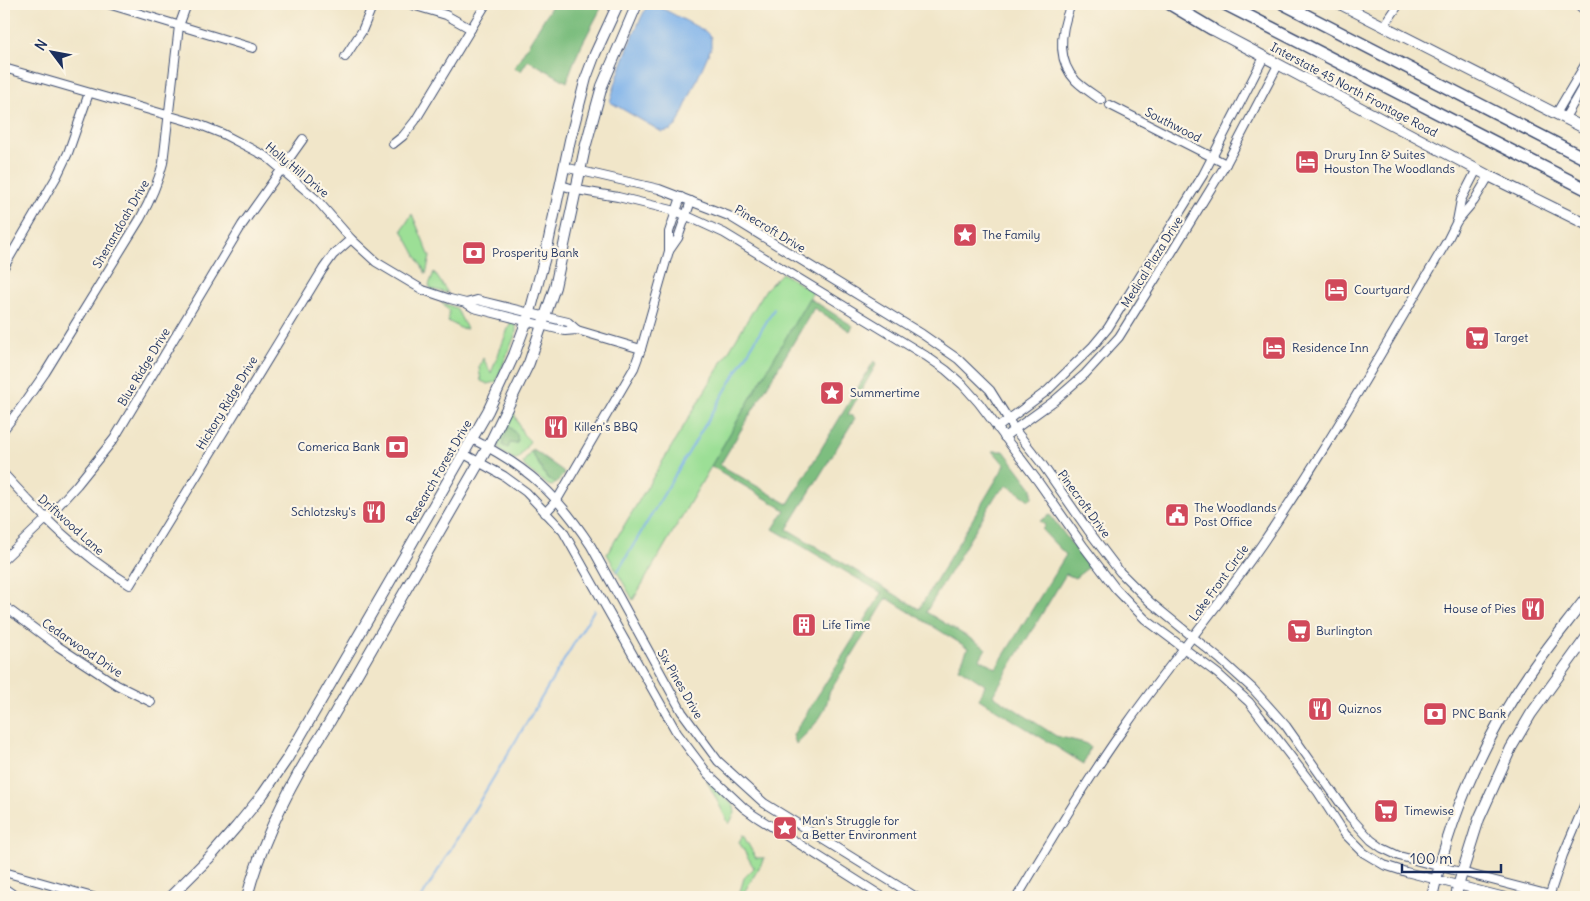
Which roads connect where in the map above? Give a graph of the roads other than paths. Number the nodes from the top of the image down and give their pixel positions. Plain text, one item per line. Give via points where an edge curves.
1 (108, 4) edge
2 (187, 4) edge
3 (373, 4) edge
4 (409, 4) edge
5 (486, 4) edge
6 (618, 4) edge
7 (637, 4) edge
8 (1071, 4) edge
9 (1165, 4) edge
10 (1170, 4) edge
11 (1225, 4) edge
12 (1284, 4) edge
13 (1340, 4) edge
14 (1399, 4) edge
15 (1576, 4) edge
16 (1586, 11) edge
17 (179, 26) junction
18 (1384, 26) junction
19 (471, 29) junction
20 (1212, 29) junction
21 (254, 48) dead end
22 (345, 57) dead end
23 (1264, 57) junction
24 (1586, 63) edge
25 (1278, 64) junction
26 (4, 69) edge
27 (1586, 81) edge
28 (89, 93) junction
29 (1101, 100) dead end
30 (1110, 105) dead end
31 (169, 116) junction
32 (1560, 116) junction
33 (1586, 129) edge
34 (303, 139) dead end
35 (393, 144) dead end
36 (1214, 157) junction
37 (1586, 159) edge
38 (1226, 164) junction
39 (564, 167) junction
40 (1477, 169) junction
41 (281, 170) junction
42 (581, 171) junction
43 (1489, 176) junction
44 (560, 185) junction
45 (1586, 189) edge
46 (577, 190) junction
47 (681, 197) junction
48 (691, 201) junction
49 (676, 211) junction
50 (686, 216) junction
51 (1457, 221) junction
52 (1586, 224) edge
53 (351, 239) junction
54 (669, 251) junction
55 (4, 267) edge
56 (528, 317) junction
57 (545, 321) junction
58 (641, 349) junction
59 (1008, 419) junction
60 (996, 428) junction
61 (4, 429) edge
62 (1015, 430) junction
63 (1004, 437) junction
64 (472, 439) junction
65 (488, 447) junction
66 (464, 454) junction
67 (479, 462) junction
68 (4, 474) edge
69 (557, 500) junction
70 (545, 513) junction
71 (46, 519) junction
72 (4, 559) edge
73 (390, 583) junction
74 (130, 585) joint
75 (1586, 598) edge
76 (4, 606) edge
77 (395, 607) junction
78 (631, 620) junction
79 (617, 627) junction
80 (1192, 638) junction
81 (1586, 638) edge
82 (1184, 649) junction
83 (151, 702) dead end
84 (682, 712) junction
85 (669, 721) junction
86 (303, 732) junction
87 (311, 750) junction
88 (1586, 801) edge
89 (1440, 866) junction
90 (1463, 871) junction
91 (4, 872) edge
92 (1436, 881) junction
93 (1458, 886) junction
94 (4, 888) edge
95 (81, 895) edge
96 (1550, 896) edge
97 (17, 897) edge
98 (93, 897) edge
99 (170, 897) edge
100 (247, 897) edge
101 (883, 897) edge
102 (916, 897) edge
103 (1017, 897) edge
104 (1432, 897) edge
105 (1456, 897) edge
106 (1505, 897) edge

1 - 17 street
2 - 17 street, Shenandoah Drive
3 - 22 street via 362,31
4 - 19 street via 446,15
5 - 19 street
6 - 39 main road, Research Forest Drive via 586,78
7 - 42 main road via 602,86
8 - 29 street via 1061,46 1066,66 1076,81
9 - 20 main road, Interstate 45 North Frontage Road
10 - 20 highway
11 - 45 highway
12 - 37 highway
13 - 18 main road
14 - 18 street
15 - 16 street
17 - 21 street
17 - 31 street, Shenandoah Drive
18 - 32 main road
19 - 35 street via 415,121
20 - 23 main road, Interstate 45 North Frontage Road
23 - 25 main road, Interstate 45 North Frontage Road
23 - 36 street, Medical Plaza Drive
24 - 32 street
25 - 38 street, Medical Plaza Drive
25 - 40 main road, Interstate 45 North Frontage Road
26 - 28 street, Holly Hill Drive
27 - 32 street
28 - 31 street, Holly Hill Drive
28 - 55 street via 57,176
30 - 36 street, Southwood
31 - 41 street, Holly Hill Drive via 224,134 267,157
31 - 61 street, Shenandoah Drive via 163,163 147,205 45,373
32 - 33 main road
34 - 41 street, Blue Ridge Drive
36 - 38 street, Southwood
36 - 59 street, Medical Plaza Drive via 1108,328 1046,391
38 - 62 street, Medical Plaza Drive via 1119,337 1085,374
39 - 42 street, Pinecroft Drive
39 - 44 main road, Research Forest Drive
40 - 43 main road, Interstate 45 North Frontage Road
40 - 51 street, Lake Front Circle via 1461,200
41 - 53 street, Holly Hill Drive via 317,200
41 - 71 street, Blue Ridge Drive via 242,225 114,439
42 - 46 main road
42 - 47 street, Pinecroft Drive
43 - 51 street, Lake Front Circle
43 - 52 main road, Interstate 45 North Frontage Road
44 - 46 street, Pinecroft Drive
44 - 56 main road, Research Forest Drive
46 - 49 street, Pinecroft Drive
46 - 57 main road
47 - 48 street, Pinecroft Drive
47 - 49 street
48 - 50 street
48 - 59 street, Pinecroft Drive via 729,216 933,341 990,390
49 - 50 street, Pinecroft Drive
49 - 54 street via 669,232
50 - 54 street
50 - 60 street, Pinecroft Drive via 724,233 926,356 963,386
51 - 80 street, Lake Front Circle via 1378,358 1286,506
53 - 56 street, Holly Hill Drive via 376,262 423,290 474,308
53 - 74 street, Hickory Ridge Drive via 323,269
54 - 58 street
56 - 57 street, Holly Hill Drive
56 - 64 main road, Research Forest Drive via 500,386
57 - 58 street, Holly Hill Drive via 566,331 577,330
57 - 65 main road via 519,386
58 - 69 street via 624,387
59 - 60 street, Medical Plaza Drive
59 - 62 street, Pinecroft Drive
60 - 63 street, Pinecroft Drive
62 - 63 street, Medical Plaza Drive
62 - 80 street, Pinecroft Drive via 1120,572
63 - 82 street, Pinecroft Drive via 1116,588 1145,618
64 - 65 street, Six Pines Drive
64 - 66 main road, Research Forest Drive
65 - 67 main road
65 - 69 street, Six Pines Drive via 537,479
66 - 67 street
66 - 73 main road, Research Forest Drive
67 - 70 street via 526,492
67 - 77 main road
68 - 71 street, Driftwood Lane
69 - 70 street
69 - 78 street, Six Pines Drive via 592,546
70 - 79 street via 563,531
71 - 72 street, Blue Ridge Drive
71 - 74 street, Driftwood Lane via 92,560
73 - 77 main road
73 - 86 main road, Research Forest Drive
75 - 89 main road via 1531,670 1482,752 1459,804
76 - 83 street, Cedarwood Drive via 59,647
77 - 87 main road
78 - 79 street
78 - 84 street, Six Pines Drive
79 - 85 street
80 - 82 street, Lake Front Circle
80 - 89 street, Pinecroft Drive via 1253,689 1286,726 1350,817 1371,840 1399,856
81 - 90 main road via 1531,714 1511,748 1479,819
82 - 92 street, Pinecroft Drive via 1249,702 1346,834 1364,853 1384,865
82 - 103 street, Lake Front Circle via 1106,753
84 - 85 street
84 - 102 street, Six Pines Drive via 718,761 754,796
85 - 101 street via 698,762 744,808
86 - 87 main road
86 - 99 main road, Research Forest Drive via 263,794 211,856
87 - 100 main road via 268,836
88 - 96 street
89 - 90 street, Pinecroft Drive
89 - 92 main road
90 - 93 main road
90 - 96 street, Pinecroft Drive
91 - 95 street
92 - 93 street, Pinecroft Drive
92 - 104 main road
93 - 105 main road
93 - 106 street, Pinecroft Drive
94 - 97 street
95 - 98 street

